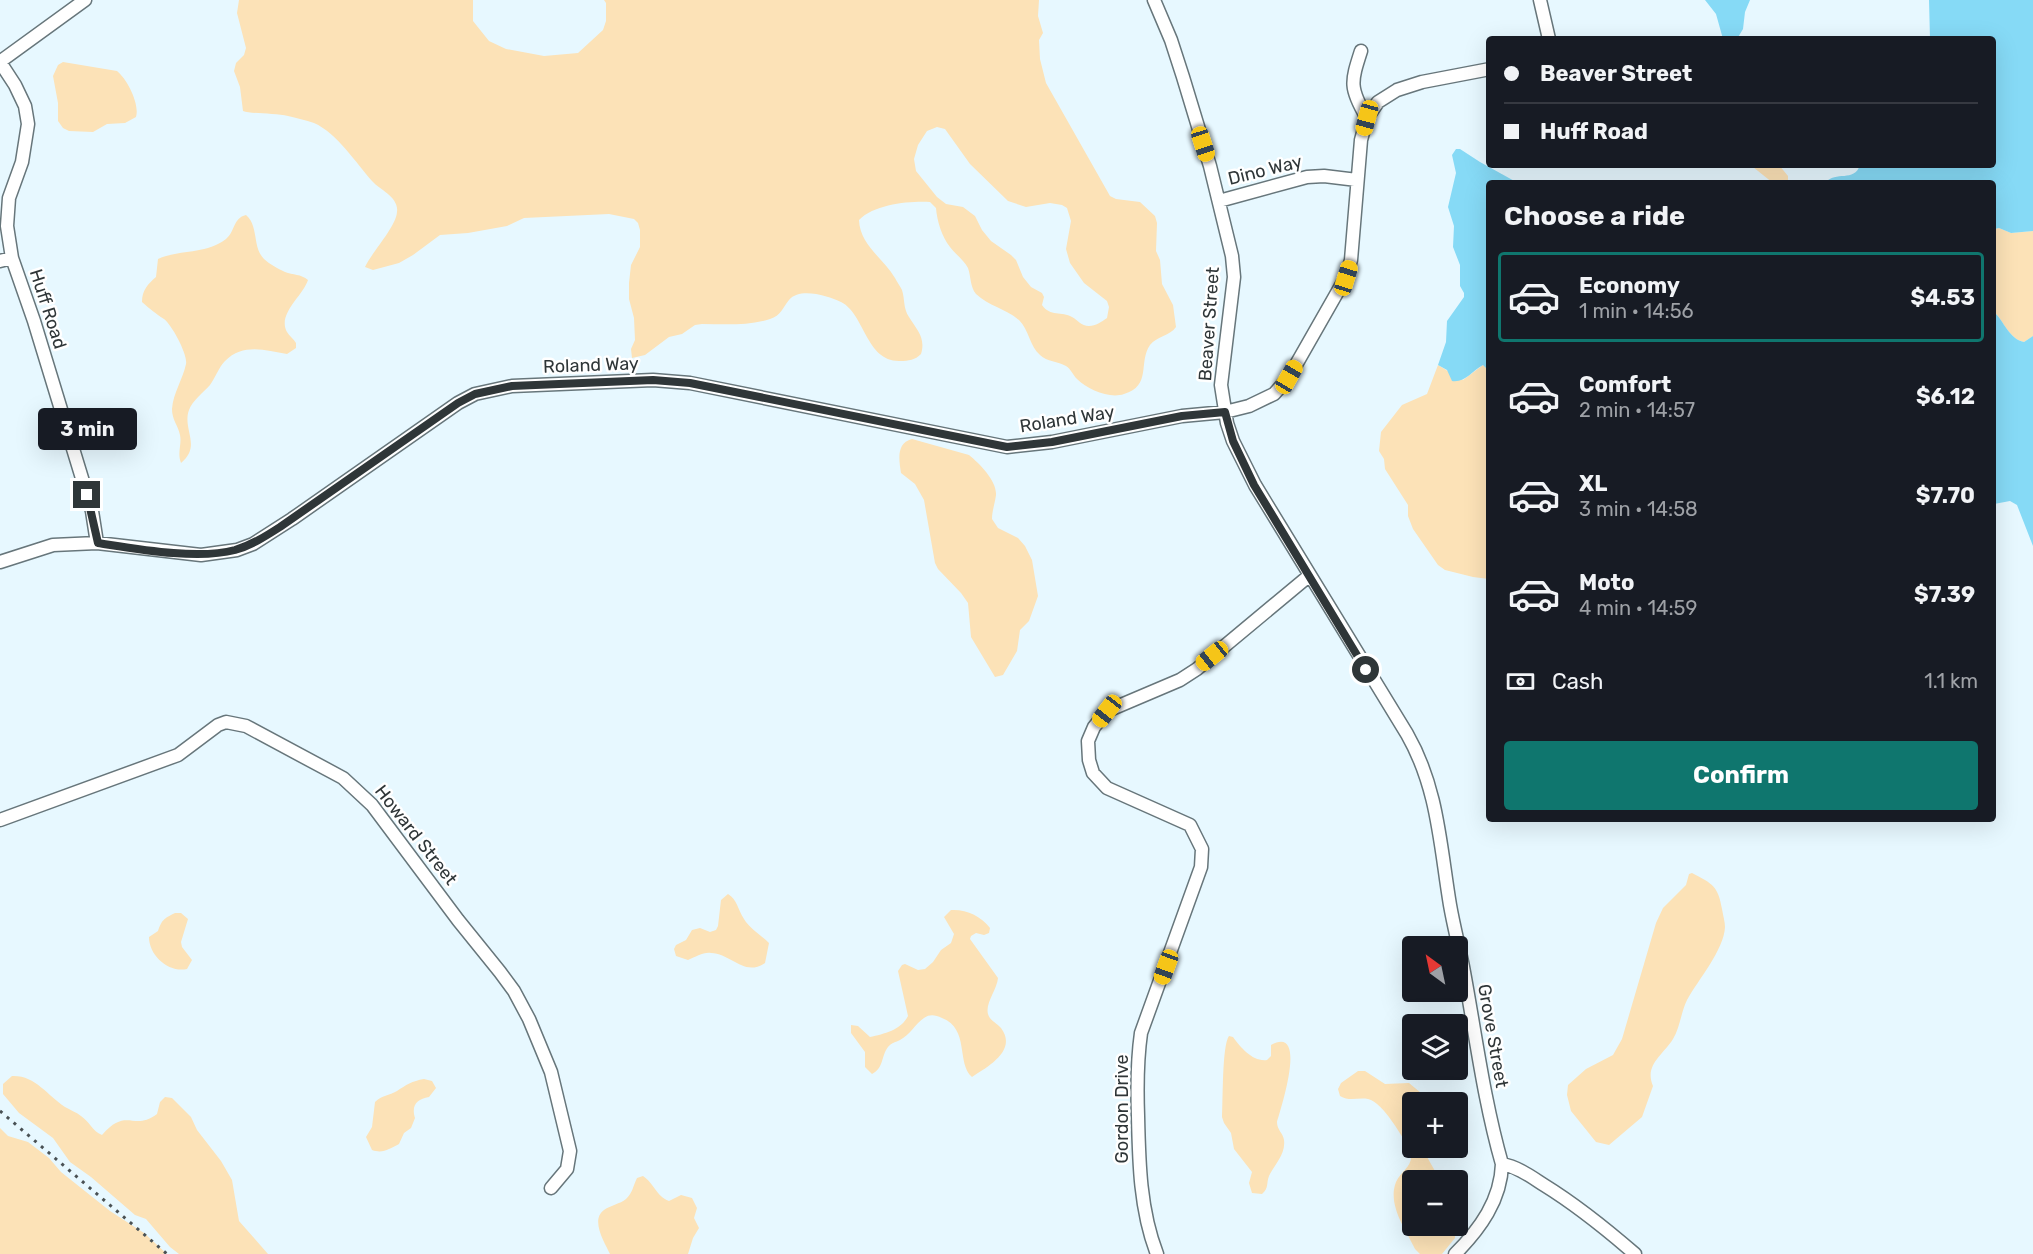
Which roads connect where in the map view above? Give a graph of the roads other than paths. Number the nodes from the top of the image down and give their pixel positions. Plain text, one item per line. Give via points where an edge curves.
1 (85, 0) edge
2 (1154, 0) edge
3 (1540, 0) edge
4 (1548, 36) edge
5 (1361, 51) dead end
6 (1, 62) edge
7 (1486, 70) edge
8 (1367, 118) junction
9 (1357, 180) junction
10 (1219, 201) junction
11 (6, 260) edge
12 (1225, 412) junction
13 (98, 543) junction
14 (0, 562) edge
15 (1310, 575) junction
16 (1419, 755) joint
17 (0, 820) edge
18 (1502, 1164) junction
19 (551, 1188) dead end
20 (1157, 1254) edge
21 (1455, 1254) edge
22 (1635, 1254) edge

1 - 6 street
2 - 10 street, Beaver Street via 1174,48
3 - 4 street
5 - 8 street via 1352,85
6 - 11 street, Huff Road via 25,106 28,124 22,162 9,198
7 - 8 street via 1397,90 1378,102
8 - 9 street, Roland Way
9 - 10 street, Dino Way via 1307,177
9 - 12 street, Roland Way via 1352,260 1346,278 1289,377 1274,394
10 - 12 street, Beaver Street via 1234,277 1222,367
11 - 13 street, Huff Road via 34,321 92,511
12 - 13 street, Roland Way via 1007,447 690,383 653,380 512,386 475,394 458,403 253,544 201,555
12 - 15 street, Beaver Street via 1233,441 1254,485
13 - 14 street, Roland Way via 53,545
15 - 16 street, Beaver Street
15 - 20 street, Gordon Drive via 1197,669 1107,711 1088,741 1093,773 1107,788 1190,825 1202,849 1201,867 1141,1033 1138,1055 1138,1150 1143,1203
16 - 18 street, Grove Street via 1434,800 1482,1080
17 - 19 street, Howard Street via 178,755 226,722 246,726 343,778 378,814 500,972 529,1019 551,1072 570,1151 567,1169
18 - 21 street via 1498,1194 1480,1227
18 - 22 street via 1514,1166 1567,1199

